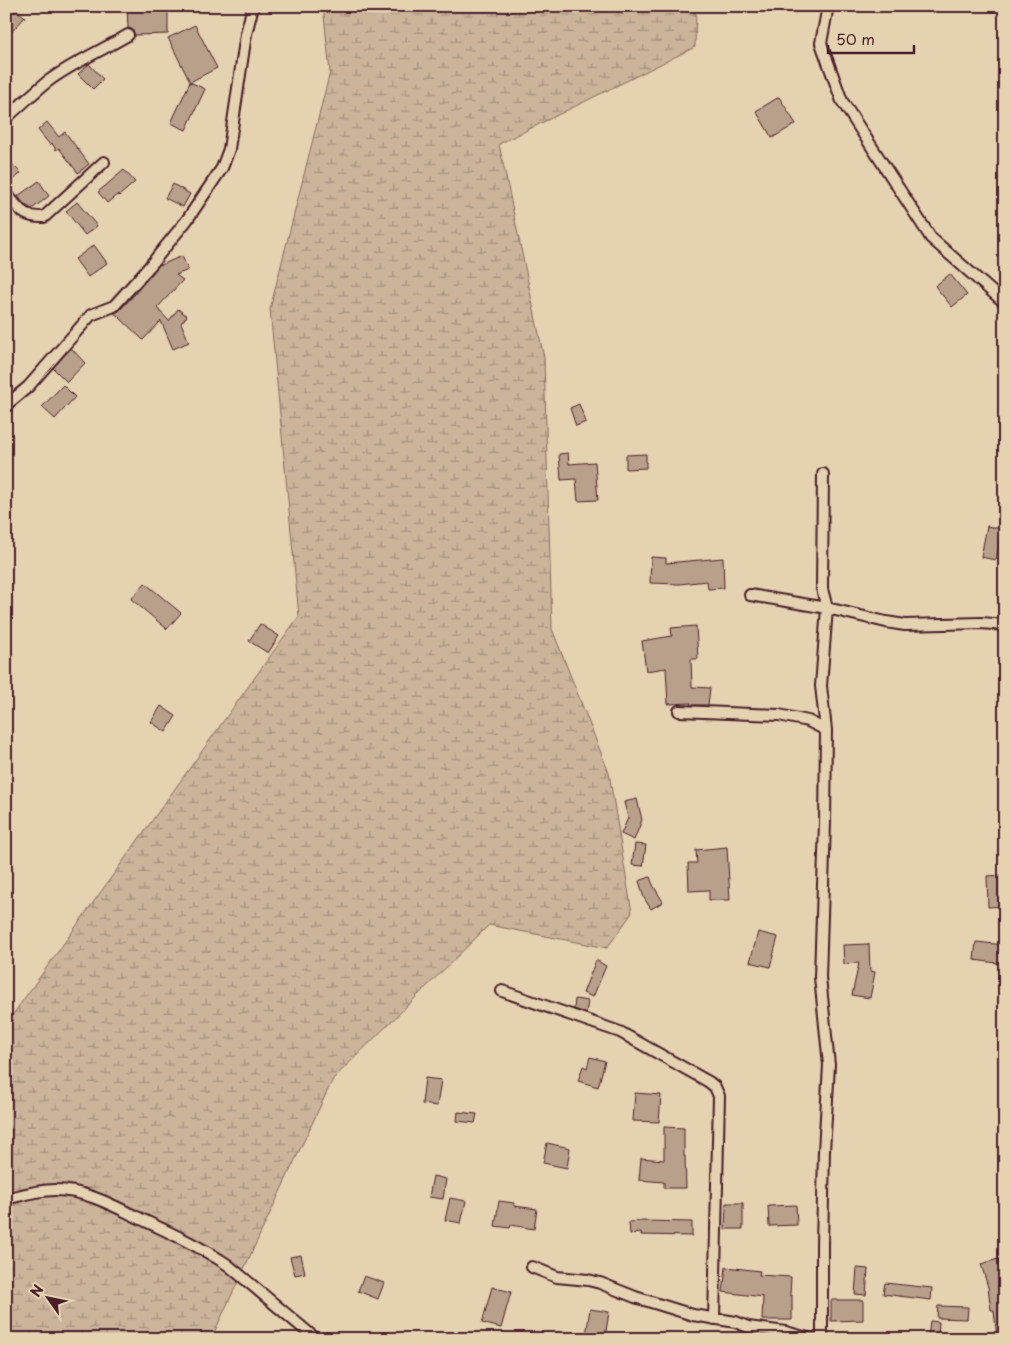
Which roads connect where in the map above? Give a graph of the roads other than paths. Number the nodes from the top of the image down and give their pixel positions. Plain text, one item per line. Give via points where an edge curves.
1 (252, 6) edge
2 (828, 6) edge
3 (128, 35) dead end
4 (6, 118) edge
5 (104, 162) dead end
6 (6, 193) edge
7 (1005, 303) edge
8 (6, 405) edge
9 (823, 474) dead end
10 (750, 595) dead end
11 (827, 608) junction
12 (1005, 625) edge
13 (679, 711) dead end
14 (826, 730) junction
15 (502, 991) dead end
16 (6, 1199) edge
17 (532, 1267) dead end
18 (714, 1318) junction
19 (316, 1339) edge
20 (811, 1339) edge
21 (822, 1339) edge

1 - 8 street via 229,148 222,168 187,220 114,306 91,315 28,387
2 - 7 street via 821,43 842,102 931,238
3 - 4 street via 48,82
5 - 6 street via 44,217 32,218 22,212
9 - 11 street via 822,589
10 - 11 street
11 - 12 street via 905,625
11 - 14 street via 821,686
13 - 14 street via 779,715 808,721
14 - 21 street via 820,977 829,1066 824,1151
15 - 18 street via 620,1032 715,1087 719,1096
16 - 19 street via 54,1190 79,1193 103,1201 213,1255
17 - 18 street via 557,1277 600,1283 676,1310
18 - 20 street

